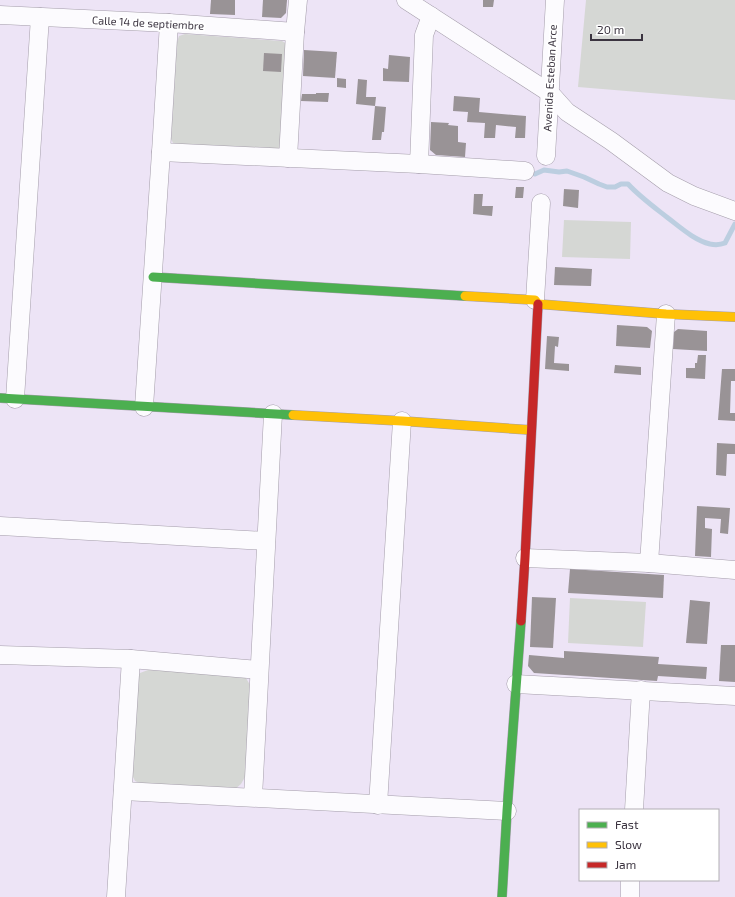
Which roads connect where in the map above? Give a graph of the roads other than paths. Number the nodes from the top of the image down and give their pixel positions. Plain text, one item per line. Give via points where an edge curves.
1 (298, 0) edge
2 (555, 0) edge
3 (412, 2) edge
4 (0, 15) edge
5 (432, 16) junction
6 (40, 17) junction
7 (169, 23) junction
8 (295, 32) junction
9 (550, 94) junction
10 (161, 152) junction
11 (546, 156) dead end
12 (288, 158) junction
13 (419, 164) junction
14 (525, 171) dead end
15 (541, 203) dead end
16 (735, 211) edge
17 (153, 277) junction
18 (537, 302) junction
19 (666, 314) junction
20 (735, 316) edge
21 (8, 399) edge
22 (144, 407) junction
23 (273, 414) junction
24 (402, 421) junction
25 (531, 430) junction
26 (0, 526) edge
27 (266, 541) junction
28 (524, 558) junction
29 (650, 563) junction
30 (735, 570) edge
31 (0, 655) edge
32 (131, 659) junction
33 (0, 664) edge
34 (259, 670) junction
35 (516, 684) junction
36 (641, 690) junction
37 (735, 696) edge
38 (123, 791) junction
39 (253, 797) junction
40 (378, 805) junction
41 (634, 809) edge
42 (507, 811) junction
43 (630, 881) edge
44 (116, 897) edge
45 (502, 897) edge
46 (630, 897) edge

1 - 8 street
2 - 9 street, Avenida Esteban Arce
3 - 5 street
4 - 6 street, Calle 14 de septiembre
5 - 9 street
5 - 13 street via 424,35
6 - 7 street, Calle 14 de septiembre
6 - 21 street
7 - 8 street, Calle 14 de septiembre
7 - 10 street
8 - 12 street
9 - 11 street, Avenida Esteban Arce
9 - 16 street via 567,112 668,183
10 - 12 street
10 - 17 street
12 - 13 street
13 - 14 street
15 - 18 street
17 - 18 street
17 - 22 street
18 - 19 street
18 - 25 street
19 - 20 street
19 - 29 street
21 - 22 street
22 - 23 street
23 - 24 street
23 - 27 street
24 - 25 street
24 - 40 street
25 - 28 street
26 - 27 street
27 - 34 street
28 - 29 street
28 - 35 street
29 - 30 street
31 - 32 street
31 - 33 street
32 - 34 street
32 - 38 street
34 - 39 street
35 - 36 street
35 - 42 street
36 - 37 street
36 - 41 street
38 - 39 street
38 - 44 street
39 - 40 street
40 - 42 street
42 - 45 street
43 - 46 street

